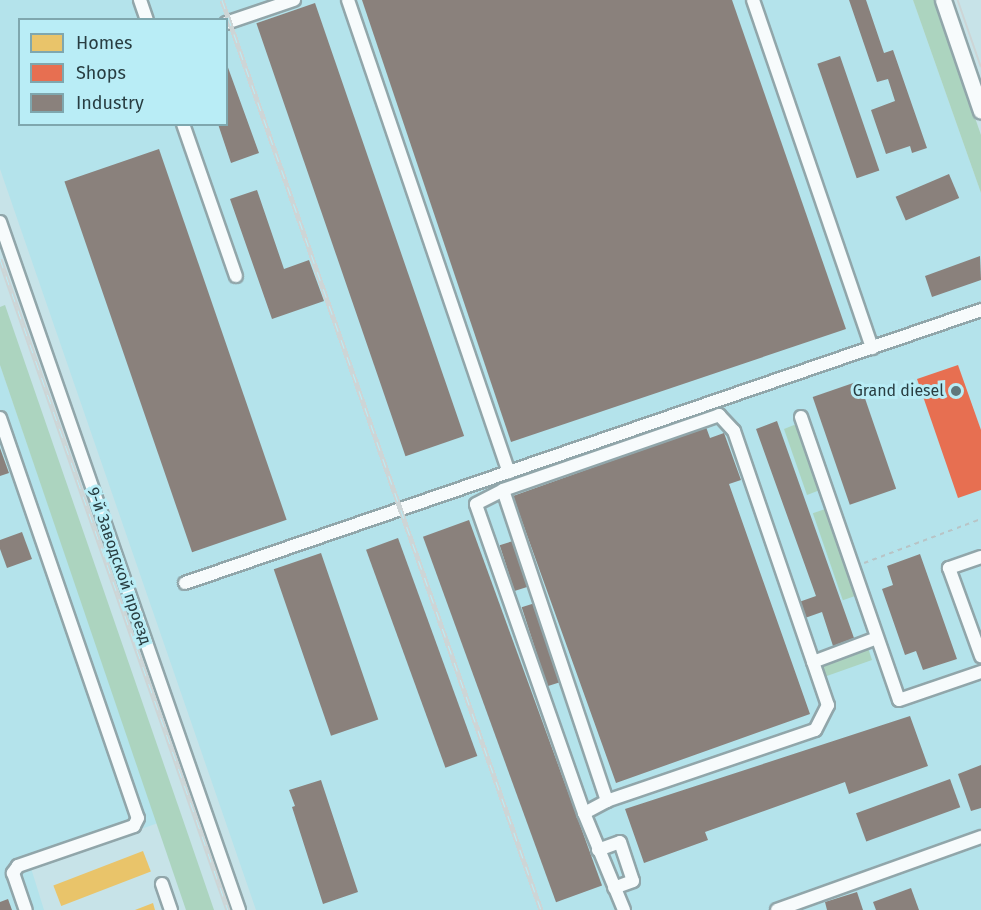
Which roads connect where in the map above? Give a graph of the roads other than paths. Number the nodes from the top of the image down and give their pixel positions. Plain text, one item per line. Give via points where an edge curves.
1 (140, 0) edge
2 (294, 0) edge
3 (348, 0) edge
4 (753, 0) edge
5 (943, 0) edge
6 (146, 18) edge
7 (228, 22) edge
8 (981, 111) edge
9 (184, 126) edge
10 (0, 222) edge
11 (236, 276) dead end
12 (981, 310) edge
13 (872, 348) junction
14 (801, 417) dead end
15 (0, 418) edge
16 (509, 472) junction
17 (503, 490) junction
18 (981, 557) edge
19 (185, 583) dead end
20 (877, 638) junction
21 (981, 656) edge
22 (813, 662) junction
23 (981, 672) edge
24 (607, 801) junction
25 (584, 813) junction
26 (981, 837) edge
27 (598, 850) junction
28 (162, 884) dead end
29 (614, 888) junction
30 (26, 910) edge
31 (171, 910) edge
32 (239, 910) edge
33 (624, 910) edge
34 (777, 910) edge

1 - 6 lane
2 - 7 lane
3 - 16 lane
4 - 13 lane
5 - 8 main road
9 - 11 lane
10 - 32 lane, 9-й Заводской проезд
12 - 13 lane
13 - 16 lane
14 - 20 lane
15 - 30 lane via 138,818 134,826 18,866 13,873
16 - 19 lane
17 - 22 lane via 719,415 734,431
17 - 24 lane
17 - 25 lane via 476,504
18 - 21 lane via 949,568
20 - 22 lane
20 - 23 lane via 899,700
22 - 24 lane via 828,705 815,730
24 - 25 lane
25 - 27 lane
26 - 34 lane
27 - 29 lane
27 - 29 lane via 620,842 633,881
28 - 31 lane
29 - 33 lane

